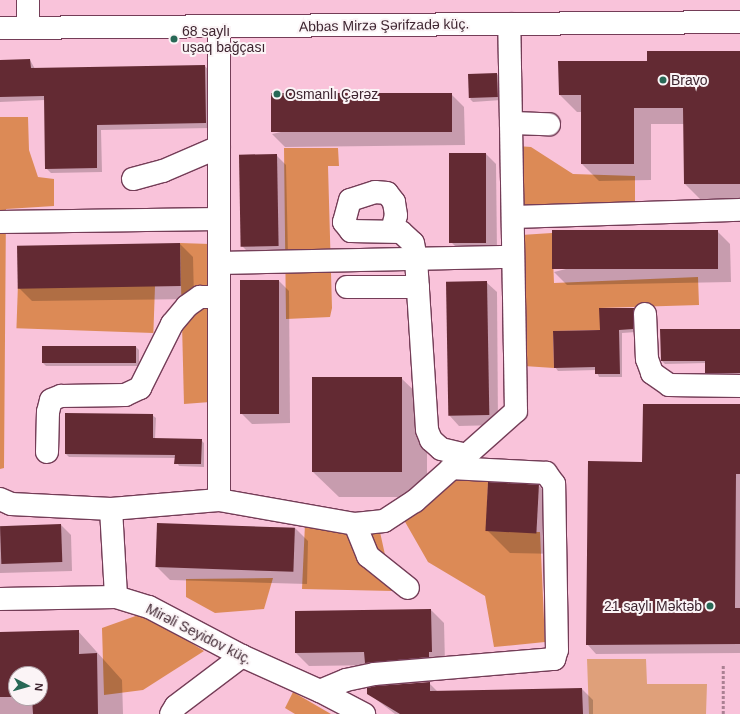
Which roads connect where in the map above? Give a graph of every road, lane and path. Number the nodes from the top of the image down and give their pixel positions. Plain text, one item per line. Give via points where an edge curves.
1 (28, 0) edge
2 (740, 22) edge
3 (509, 24) junction
4 (218, 27) junction
5 (0, 28) edge
6 (28, 28) junction
7 (511, 123) junction
8 (549, 124) dead end
9 (219, 147) junction
10 (133, 179) dead end
11 (740, 210) edge
12 (513, 217) junction
13 (219, 219) junction
14 (0, 222) edge
15 (392, 231) dead end
16 (514, 257) junction
17 (416, 259) junction
18 (219, 263) junction
19 (347, 287) dead end
20 (418, 287) junction
21 (219, 297) junction
22 (646, 314) dead end
23 (740, 386) edge
24 (47, 452) dead end
25 (459, 461) junction
26 (0, 499) edge
27 (219, 500) junction
28 (111, 508) junction
29 (355, 524) junction
30 (408, 588) dead end
31 (116, 597) junction
32 (0, 599) edge
33 (242, 656) junction
34 (723, 665) dead end
35 (320, 691) junction
36 (171, 714) edge
37 (364, 714) edge
38 (723, 714) edge

1 - 6 main road
2 - 3 main road, Abbas Mirzə Şərifzadə küç.
3 - 4 main road, Abbas Mirzə Şərifzadə küç.
3 - 7 main road
4 - 6 main road, Abbas Mirzə Şərifzadə küç.
4 - 9 main road
5 - 6 main road, Abbas Mirzə Şərifzadə küç.
7 - 8 main road
7 - 12 main road
9 - 10 main road via 162,171
9 - 13 main road
11 - 12 main road
12 - 16 main road
13 - 14 main road
13 - 18 main road
15 - 17 main road via 407,236 413,244
16 - 17 main road
16 - 25 main road via 516,411
17 - 18 main road
17 - 20 main road
18 - 21 main road
19 - 20 main road
20 - 25 main road via 427,430 431,440
21 - 24 main road via 200,297 172,324 140,388 125,396 61,396 51,400 48,412
21 - 27 main road
22 - 23 main road via 647,359 652,373 669,385
25 - 29 main road via 415,501 384,521
25 - 35 main road via 546,473 554,484 557,650 554,659 374,674 346,680
26 - 28 main road via 11,504
27 - 28 main road
27 - 29 main road
28 - 31 main road
29 - 30 main road via 368,556
31 - 32 main road, Mirəli Seyidov küç.
31 - 33 main road, Mirəli Seyidov küç. via 149,607
33 - 35 main road, Mirəli Seyidov küç.
33 - 36 main road via 176,706
34 - 38 path
35 - 37 main road, Mirəli Seyidov küç.

